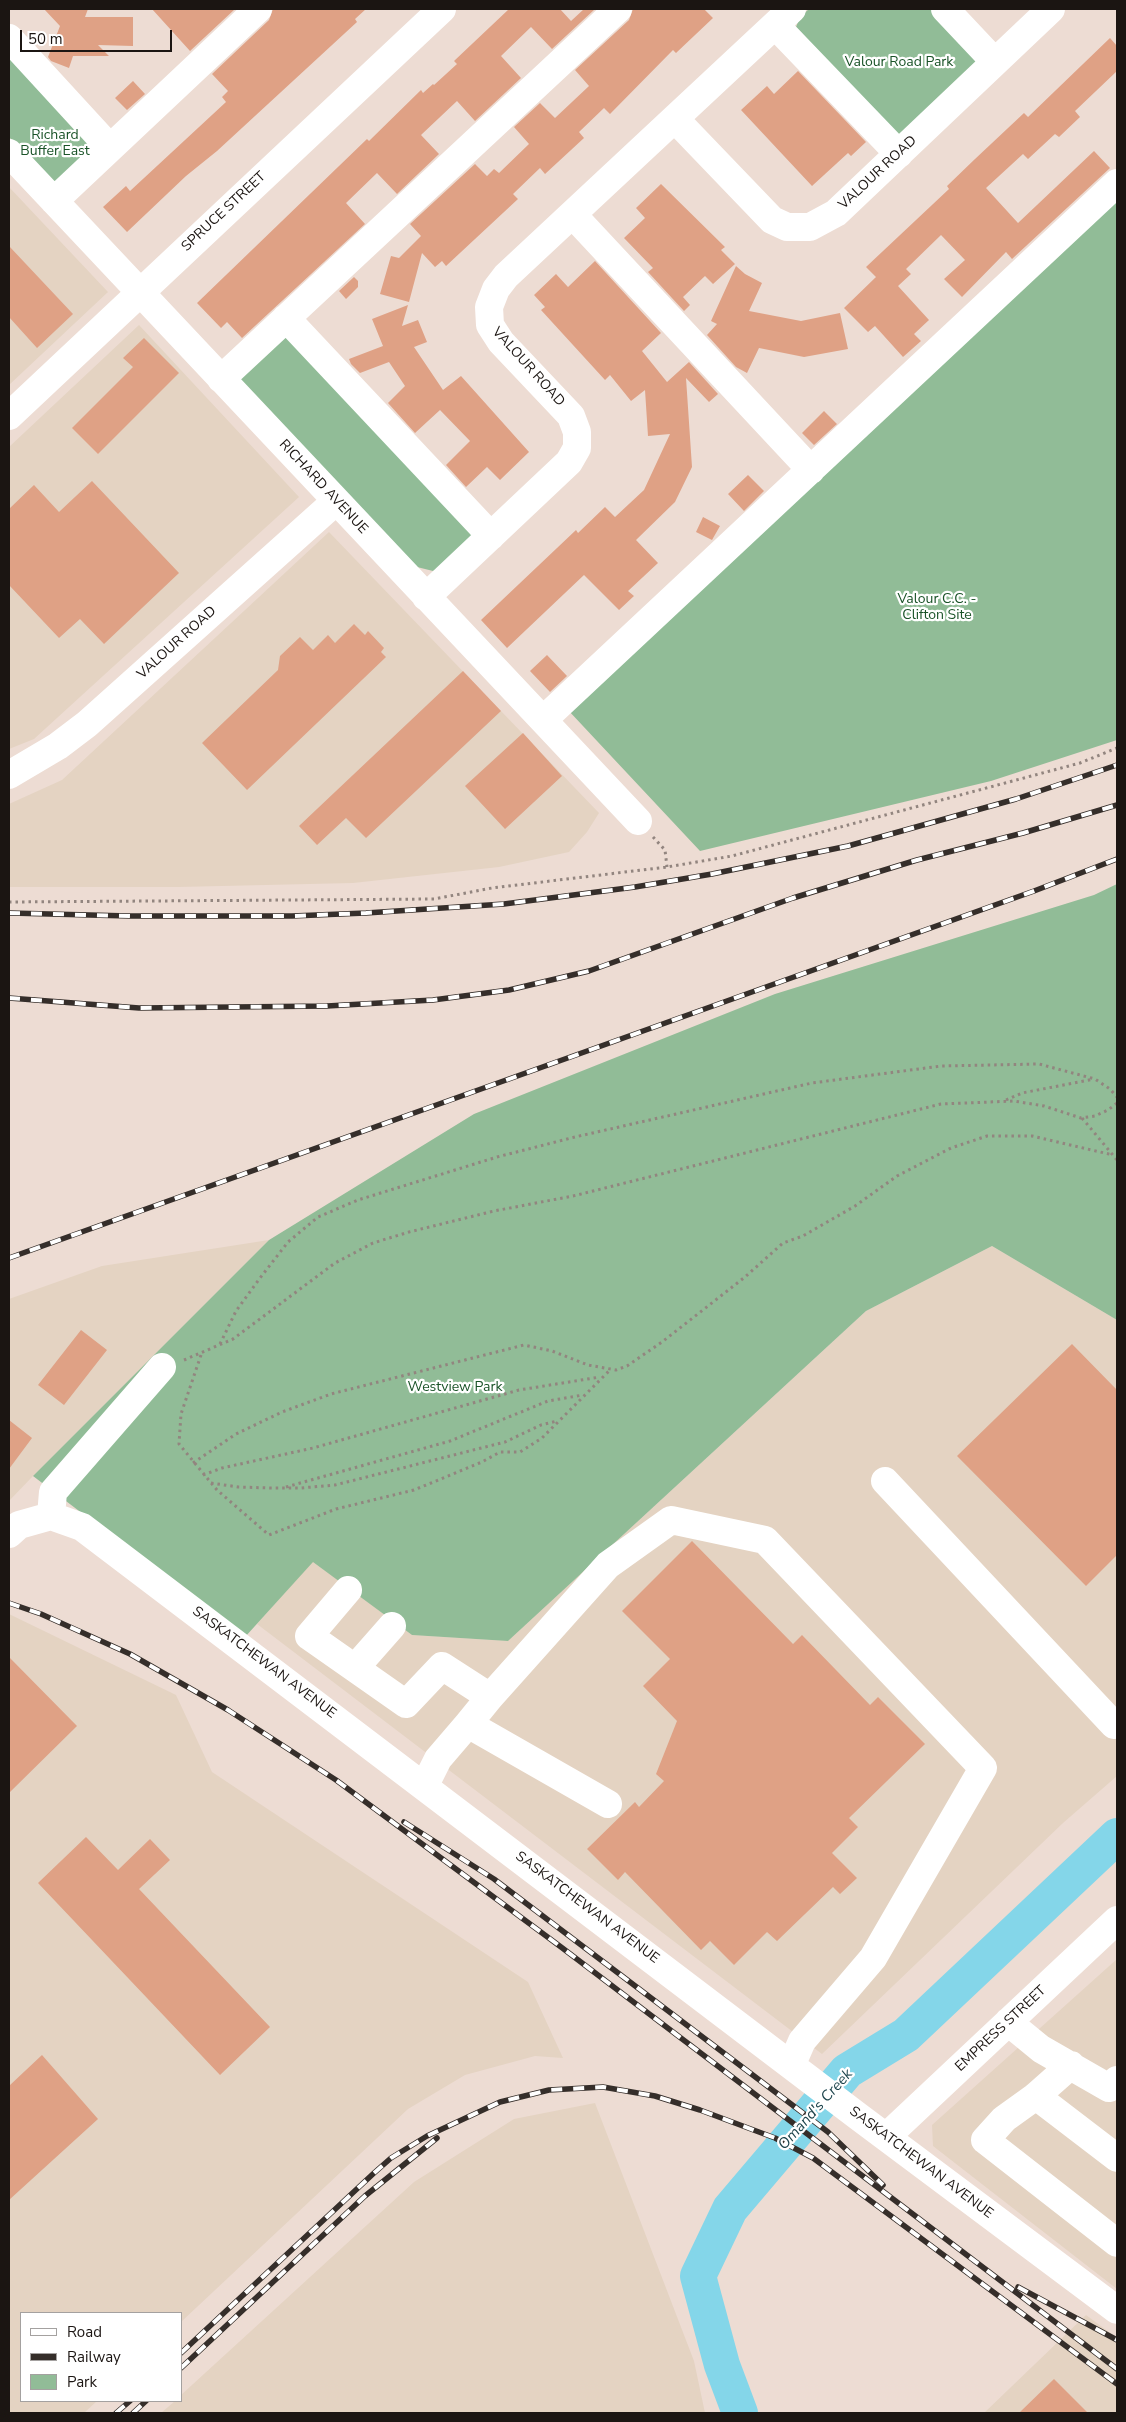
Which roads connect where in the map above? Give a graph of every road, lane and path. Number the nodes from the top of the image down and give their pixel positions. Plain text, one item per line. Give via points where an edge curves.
1 (258, 9) edge
2 (442, 9) edge
3 (618, 9) edge
4 (945, 9) edge
5 (1051, 9) edge
6 (784, 17) edge
7 (9, 38) edge
8 (995, 62) junction
9 (675, 119) junction
10 (110, 148) junction
11 (9, 153) edge
12 (899, 154) junction
13 (1117, 183) edge
14 (54, 201) junction
15 (573, 215) junction
16 (139, 292) junction
17 (286, 318) junction
18 (222, 379) junction
19 (9, 416) edge
20 (811, 470) junction
21 (336, 501) junction
22 (491, 536) junction
23 (426, 597) junction
24 (543, 720) junction
25 (1117, 748) edge
26 (9, 775) edge
27 (638, 821) joint
28 (667, 867) junction
29 (9, 902) edge
30 (1094, 1079) junction
31 (1117, 1097) edge
32 (1003, 1101) junction
33 (1117, 1103) edge
34 (1081, 1118) junction
35 (1113, 1155) junction
36 (1117, 1160) edge
37 (220, 1345) junction
38 (202, 1354) junction
39 (162, 1367) joint
40 (611, 1369) junction
41 (602, 1377) junction
42 (583, 1395) junction
43 (558, 1420) junction
44 (193, 1463) junction
45 (204, 1475) junction
46 (885, 1482) dead end
47 (210, 1483) junction
48 (283, 1488) junction
49 (51, 1516) junction
50 (9, 1534) edge
51 (348, 1590) dead end
52 (392, 1626) dead end
53 (355, 1668) junction
54 (490, 1697) junction
55 (1117, 1722) edge
56 (468, 1724) junction
57 (425, 1786) junction
58 (608, 1804) dead end
59 (1117, 1920) edge
60 (1008, 2022) junction
61 (792, 2064) junction
62 (1071, 2065) junction
63 (1117, 2080) edge
64 (1036, 2096) junction
65 (886, 2137) junction
66 (1117, 2158) edge
67 (1117, 2243) edge
68 (1115, 2303) edge

1 - 10 street
2 - 16 street, SPRUCE STREET
3 - 17 street
4 - 8 street
5 - 8 street, VALOUR ROAD
6 - 9 street, VALOUR ROAD
6 - 12 street
7 - 10 street
8 - 12 street, VALOUR ROAD
9 - 12 street, VALOUR ROAD via 772,220 796,228 810,227 825,220
9 - 15 street, VALOUR ROAD
10 - 14 street
11 - 14 street, RICHARD AVENUE
13 - 20 street
14 - 16 street, RICHARD AVENUE
15 - 20 street
15 - 22 street, VALOUR ROAD via 501,282 490,301 488,314 490,325 501,342 571,416 577,432 577,448 569,462
16 - 18 street, RICHARD AVENUE
16 - 19 street, SPRUCE STREET
17 - 18 street
17 - 22 street
18 - 21 street, RICHARD AVENUE
20 - 24 street
21 - 23 street, RICHARD AVENUE
21 - 26 street, VALOUR ROAD via 87,724 58,746
22 - 23 street, VALOUR ROAD
23 - 24 street, RICHARD AVENUE
24 - 27 street, RICHARD AVENUE
25 - 28 path via 1080,763 732,856
27 - 28 path via 665,850
28 - 29 path via 492,888 434,899
30 - 31 path
30 - 32 path via 1022,1093
30 - 37 path via 1039,1064 1000,1063 942,1066 812,1083 575,1137 414,1181 318,1217 288,1242 236,1312
32 - 34 path via 1044,1106
32 - 37 path via 941,1104 373,1243 336,1263 233,1339
33 - 34 path via 1095,1116
34 - 35 path
35 - 36 path
35 - 40 path via 1032,1136 987,1136 951,1148 897,1176 818,1227 783,1243 662,1342 627,1366
37 - 38 path
38 - 39 path
38 - 44 path via 182,1414 179,1444
39 - 49 street via 53,1492
40 - 41 path
40 - 44 path via 524,1345 331,1394 236,1434
41 - 42 path
41 - 45 path via 519,1390
42 - 43 path
42 - 48 path via 548,1400 450,1441
43 - 47 path via 542,1438 520,1452 500,1452 414,1490 336,1510 270,1535
43 - 48 path via 504,1442 378,1476 335,1485
44 - 45 path
45 - 47 path
46 - 55 street via 1114,1725
47 - 48 path
49 - 50 street via 19,1526
49 - 57 street, SASKATCHEWAN AVENUE via 82,1527
51 - 53 street via 309,1636
52 - 53 street
53 - 54 street via 406,1704 442,1666
54 - 56 street
54 - 61 street via 608,1565 671,1520 765,1540 983,1768 873,1958 802,2042
56 - 57 street via 438,1759
56 - 58 street
57 - 61 street, SASKATCHEWAN AVENUE
59 - 60 street, EMPRESS STREET
60 - 62 street via 1041,2049
60 - 65 street, EMPRESS STREET
61 - 65 street, SASKATCHEWAN AVENUE
62 - 63 street via 1109,2088
62 - 64 street
64 - 66 street
64 - 67 street via 1004,2119 986,2140
65 - 68 street, SASKATCHEWAN AVENUE

